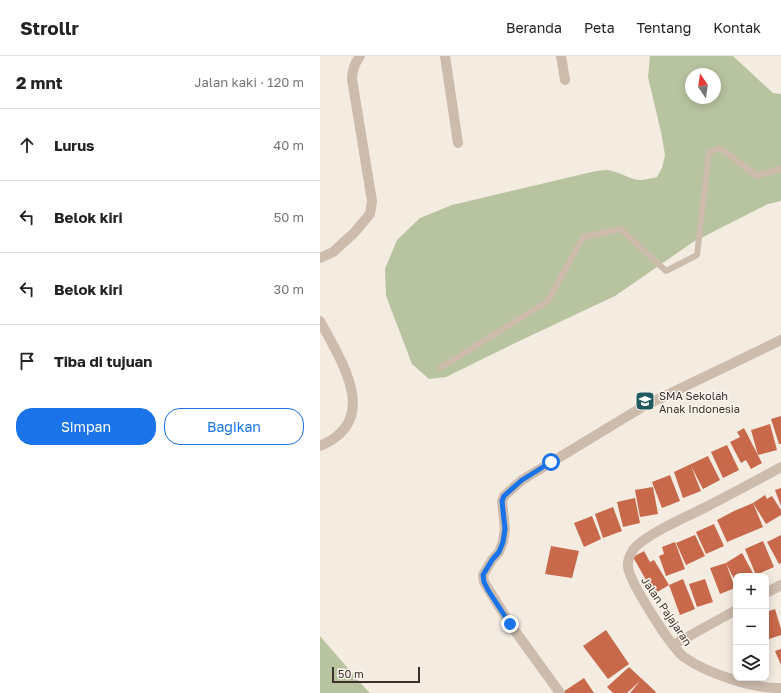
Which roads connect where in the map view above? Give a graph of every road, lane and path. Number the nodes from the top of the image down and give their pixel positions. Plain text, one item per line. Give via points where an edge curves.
1 (360, 56) edge
2 (445, 56) edge
3 (561, 56) edge
4 (565, 80) dead end
5 (458, 143) dead end
6 (781, 169) edge
7 (320, 258) edge
8 (320, 321) edge
9 (781, 340) edge
10 (440, 368) dead end
11 (320, 446) edge
12 (781, 467) edge
13 (781, 585) edge
14 (769, 591) edge
15 (733, 612) edge
16 (673, 646) junction
17 (781, 688) edge
18 (560, 693) edge

1 - 7 street via 352,70 352,79 372,201 370,214 333,252
2 - 5 street
3 - 4 street
6 - 10 lane via 757,176 720,148 709,152 697,255 666,271 621,228 583,237 548,301
8 - 11 street via 346,371 353,394 351,416 347,425 340,434
9 - 18 street via 644,406 522,480 504,496 503,542 483,575 484,582 510,624
12 - 16 street, Jalan Pajajaran via 658,532 633,550 628,567 633,582
13 - 14 street
15 - 16 street
16 - 17 street, Jalan Pajajaran via 683,656 712,672 752,685

